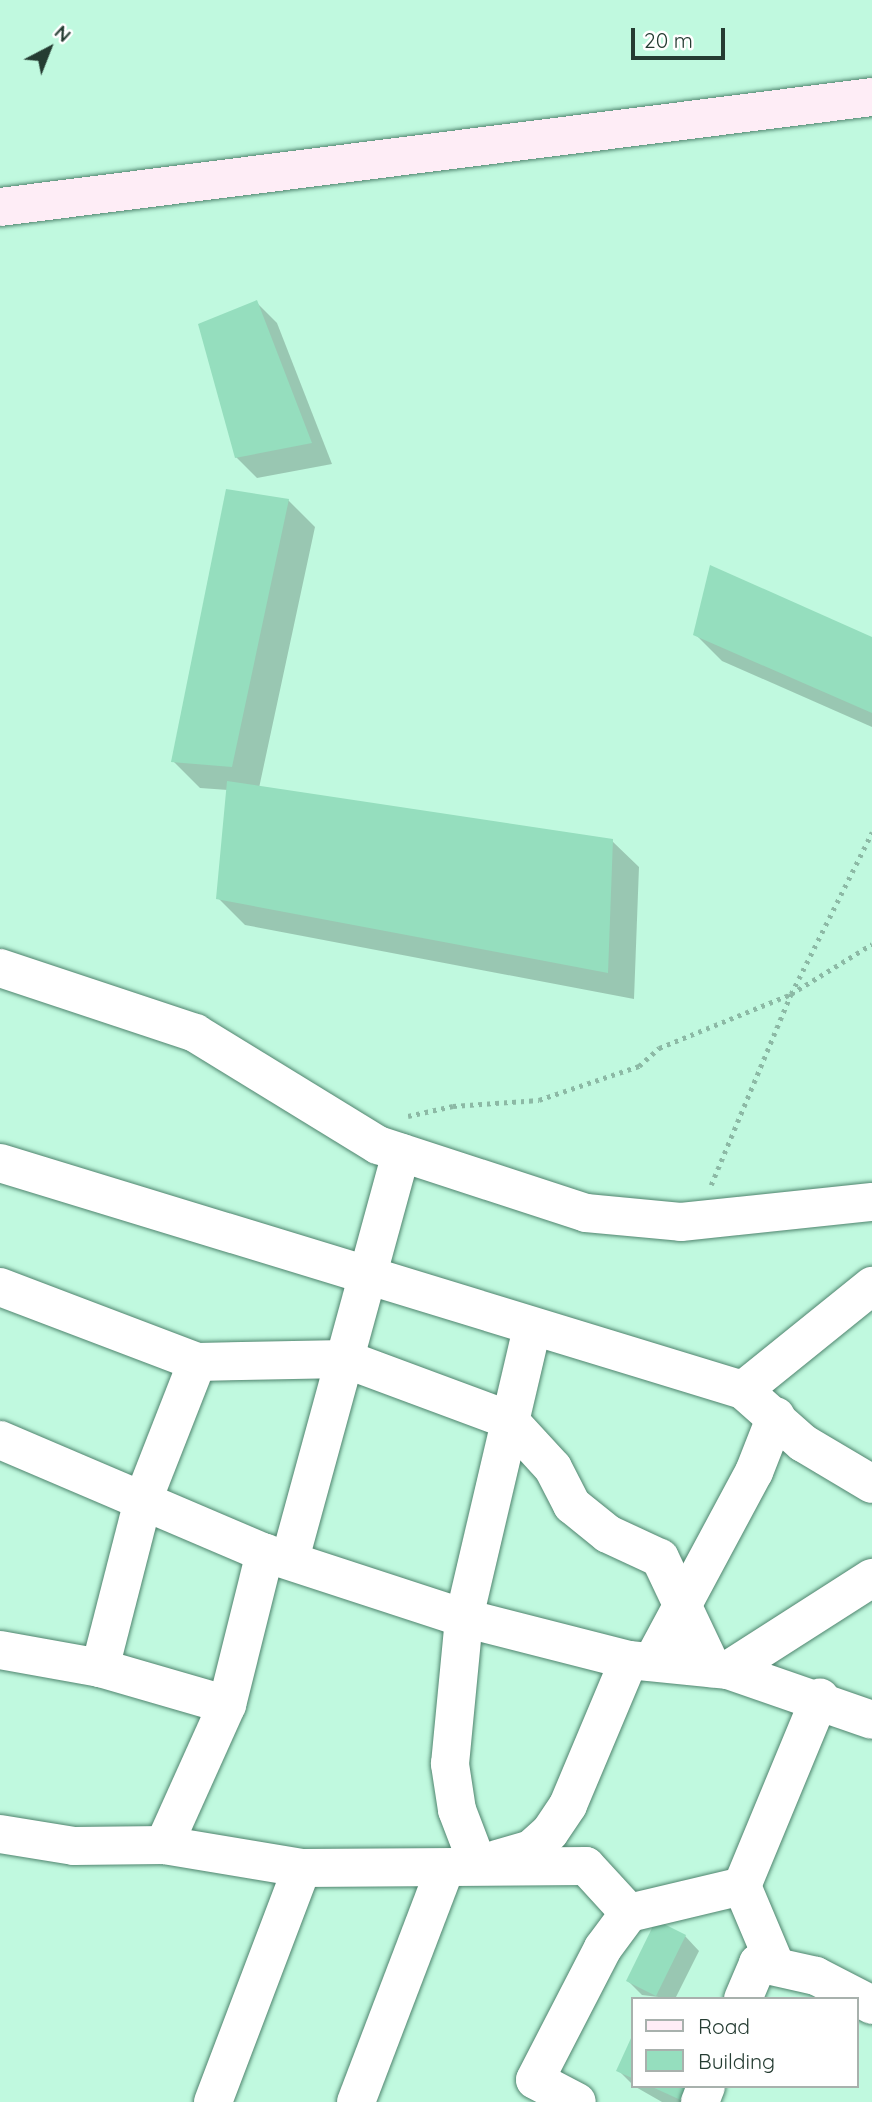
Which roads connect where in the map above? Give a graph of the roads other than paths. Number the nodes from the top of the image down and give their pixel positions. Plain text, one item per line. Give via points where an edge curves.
1 (872, 97) edge
2 (0, 207) edge
3 (0, 968) edge
4 (402, 1135) junction
5 (0, 1163) edge
6 (872, 1202) edge
7 (367, 1278) junction
8 (872, 1286) edge
9 (0, 1287) edge
10 (532, 1326) junction
11 (345, 1359) junction
12 (197, 1362) junction
13 (743, 1390) junction
14 (776, 1416) junction
15 (509, 1420) junction
16 (0, 1440) edge
17 (872, 1484) edge
18 (143, 1500) junction
19 (278, 1556) junction
20 (872, 1578) edge
21 (684, 1600) junction
22 (464, 1618) junction
23 (0, 1650) edge
24 (641, 1661) junction
25 (100, 1668) junction
26 (720, 1669) junction
27 (820, 1698) junction
28 (227, 1705) junction
29 (872, 1720) edge
30 (0, 1834) edge
31 (164, 1845) junction
32 (461, 1867) junction
33 (302, 1868) junction
34 (742, 1886) junction
35 (629, 1913) junction
36 (775, 1964) junction
37 (744, 1997) edge
38 (855, 1997) edge
39 (529, 2091) edge
40 (213, 2102) edge
41 (356, 2102) edge
42 (577, 2102) edge

1 - 2 main road
3 - 4 street via 195,1033
4 - 6 street via 586,1213 696,1220
4 - 7 street
5 - 7 street
7 - 10 street
7 - 11 street
8 - 13 street
9 - 12 street
10 - 13 street
10 - 15 street
11 - 12 street
11 - 15 street
11 - 19 street
12 - 18 street
13 - 14 street
14 - 17 street via 803,1443
14 - 21 street via 754,1472
15 - 21 street via 553,1468 572,1505 608,1534 660,1558
15 - 22 street
16 - 18 street
18 - 19 street
18 - 25 street
19 - 22 street
19 - 28 street
20 - 26 street
21 - 24 street
21 - 26 street
22 - 24 street
22 - 32 street via 450,1764
23 - 25 street
24 - 26 street
24 - 32 street via 550,1832 531,1849
25 - 28 street
26 - 27 street
27 - 29 street
27 - 34 street
28 - 31 street
30 - 31 street via 74,1846
31 - 33 street
32 - 33 street
32 - 35 street via 586,1866
32 - 41 street
33 - 40 street
34 - 35 street
34 - 36 street
35 - 39 street via 603,1948
36 - 37 street via 758,1963
36 - 38 street via 816,1976
39 - 42 street

